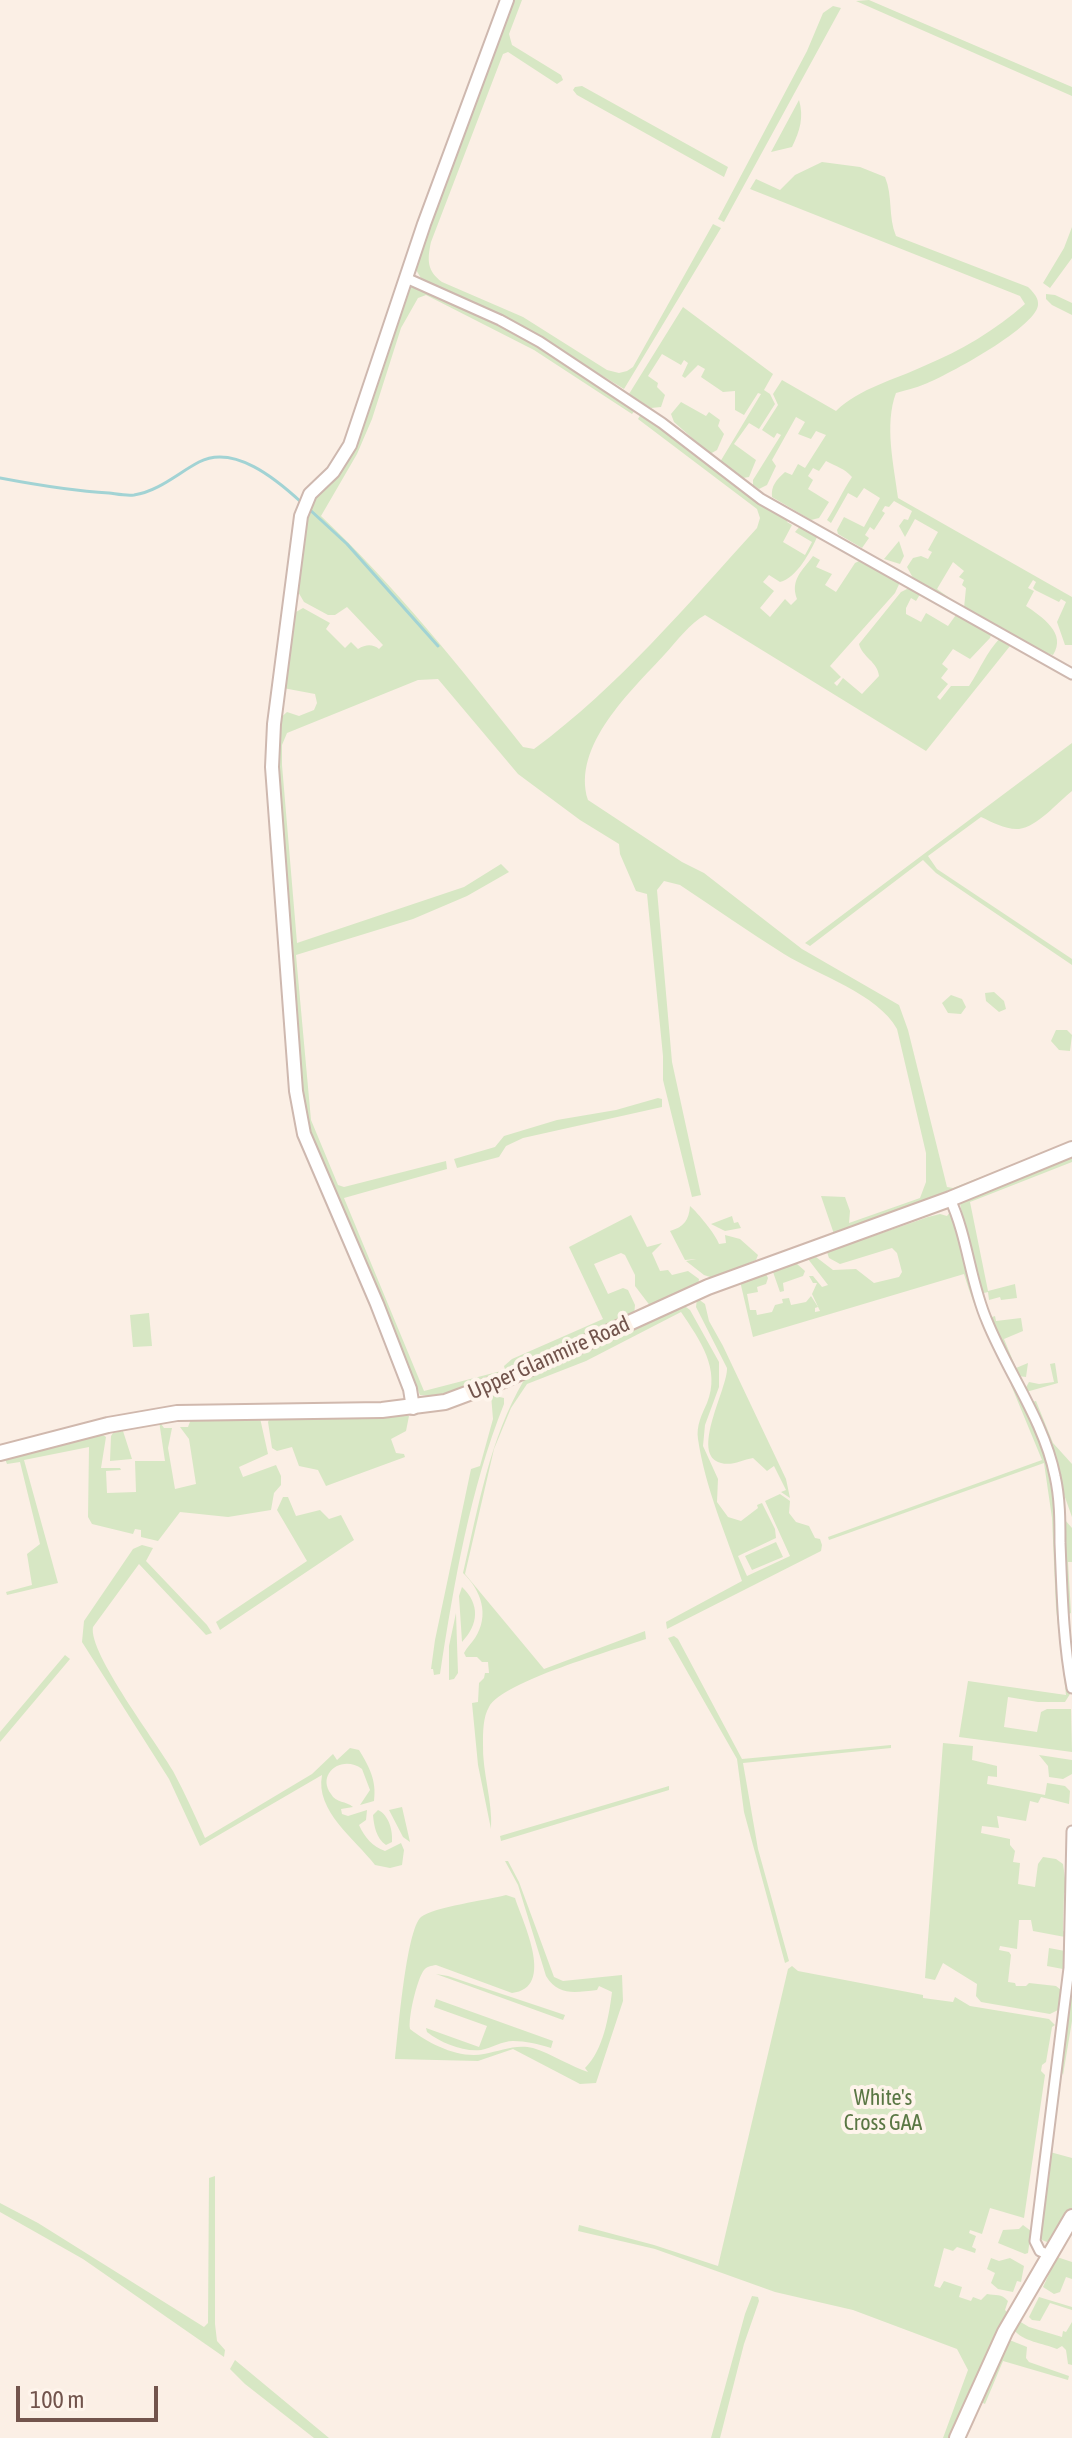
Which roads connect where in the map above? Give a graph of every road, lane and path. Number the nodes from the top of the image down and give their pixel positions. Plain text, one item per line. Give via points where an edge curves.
1 (507, 0) edge
2 (406, 278) junction
3 (1072, 674) edge
4 (1072, 1149) edge
5 (950, 1199) junction
6 (413, 1408) junction
7 (0, 1453) edge
8 (1072, 1688) edge
9 (1072, 1831) edge
10 (1072, 2217) edge
11 (1049, 2255) junction
12 (957, 2438) edge

1 - 2 street
2 - 3 street via 540,342 662,423 761,499
2 - 6 street via 350,445 310,494 301,516 272,754 301,1124 383,1318
4 - 5 main road, Upper Glanmire Road
5 - 6 main road, Upper Glanmire Road via 701,1290 471,1394
5 - 8 street via 975,1290 1056,1479
6 - 7 main road, Upper Glanmire Road via 177,1413
9 - 11 street via 1069,1968 1035,2241
10 - 11 main road
11 - 12 main road via 995,2352

